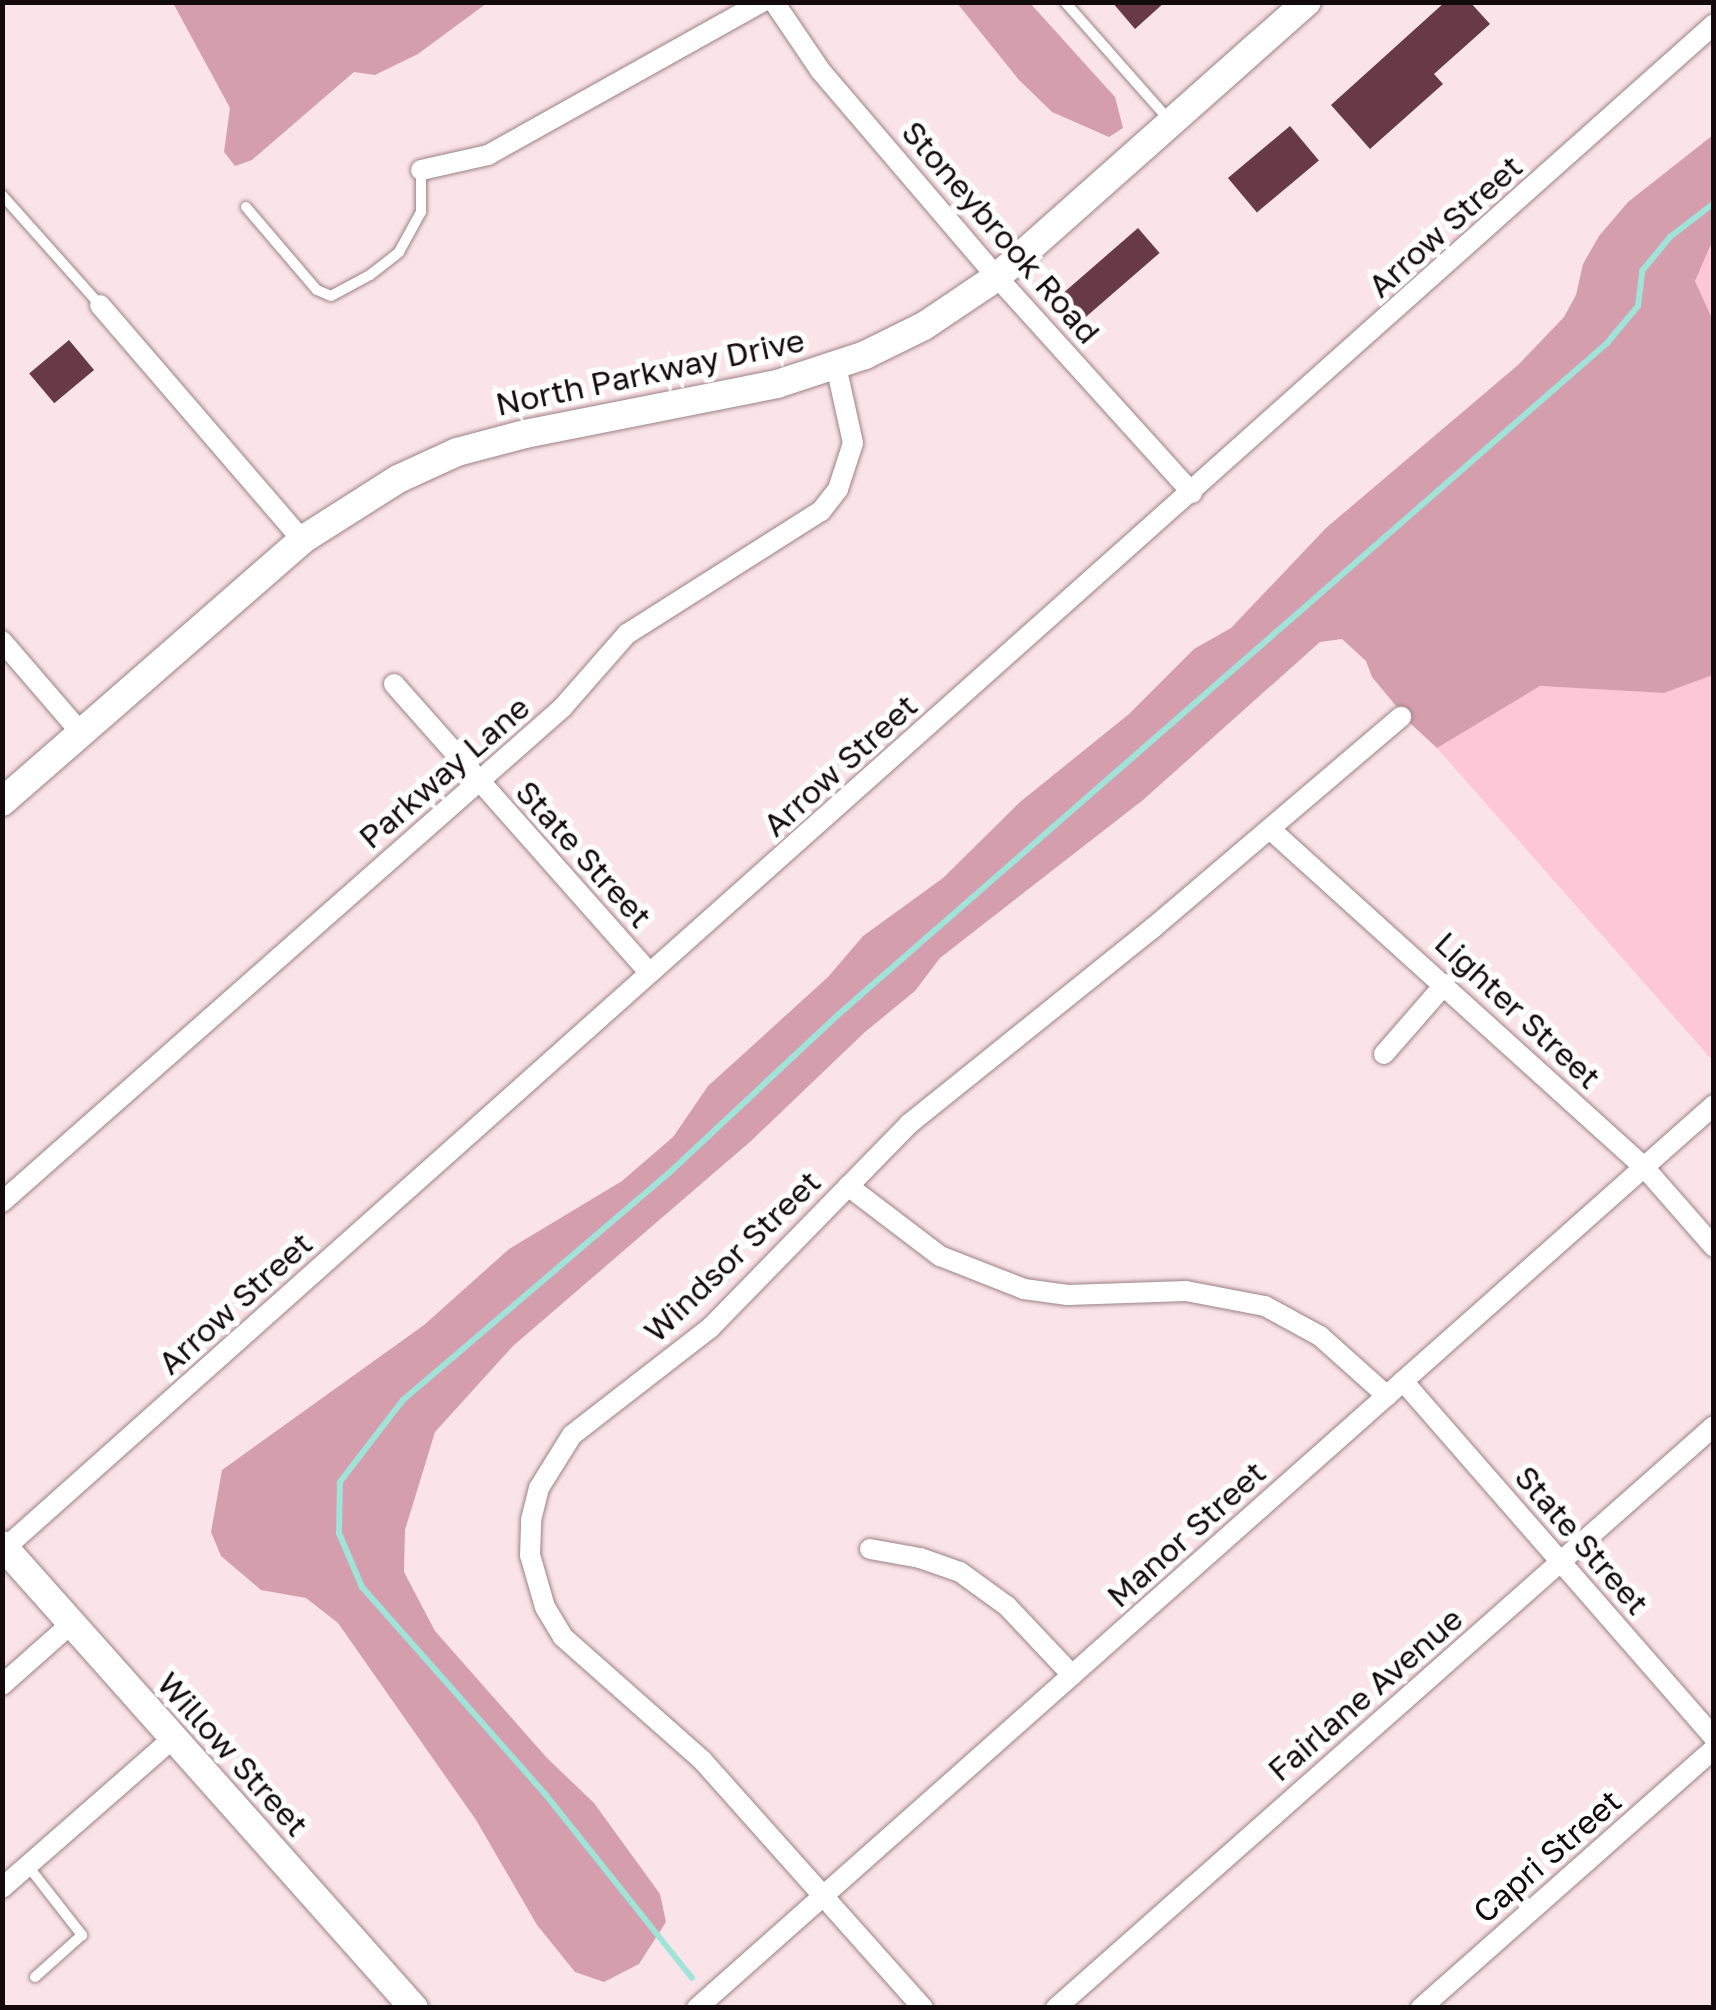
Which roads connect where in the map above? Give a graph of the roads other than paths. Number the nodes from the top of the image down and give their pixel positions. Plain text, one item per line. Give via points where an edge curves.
1 (762, 2) edge
2 (774, 2) edge
3 (1065, 2) edge
4 (1307, 2) edge
5 (1714, 24) edge
6 (1172, 122) junction
7 (421, 170) joint
8 (2, 195) edge
9 (246, 207) dead end
10 (997, 276) junction
11 (100, 305) joint
12 (836, 366) junction
13 (1192, 493) junction
14 (302, 540) junction
15 (2, 641) edge
16 (394, 684) dead end
17 (1401, 717) dead end
18 (81, 733) junction
19 (479, 782) junction
20 (2, 802) edge
21 (1270, 829) junction
22 (650, 973) junction
23 (1445, 984) junction
24 (1384, 1054) dead end
25 (1714, 1105) edge
26 (1644, 1167) junction
27 (848, 1186) junction
28 (2, 1202) edge
29 (1714, 1247) edge
30 (1404, 1381) junction
31 (1386, 1396) junction
32 (1714, 1426) edge
33 (4, 1547) edge
34 (870, 1549) dead end
35 (1561, 1561) junction
36 (72, 1624) junction
37 (1072, 1675) junction
38 (2, 1685) edge
39 (172, 1738) junction
40 (1714, 1738) edge
41 (1714, 1749) edge
42 (28, 1866) junction
43 (2, 1888) edge
44 (824, 1896) junction
45 (35, 1977) dead end
46 (414, 2008) edge
47 (697, 2008) edge
48 (922, 2008) edge
49 (1056, 2008) edge
50 (1420, 2008) edge

1 - 7 street via 488,155
2 - 10 street, Stoneybrook Road via 820,70
3 - 6 lane
4 - 6 main road, North Parkway Drive
5 - 13 street, Arrow Street
6 - 10 main road, North Parkway Drive
7 - 9 lane via 422,212 399,252 331,296 317,290
8 - 11 lane
10 - 12 main road, North Parkway Drive via 924,326
10 - 13 street, Stoneybrook Road
11 - 14 street
12 - 14 main road, North Parkway Drive via 457,452 358,500
12 - 19 street, Parkway Lane via 853,443 838,489 820,511 627,634 564,707
13 - 22 street, Arrow Street
14 - 18 main road, North Parkway Drive
15 - 18 street
16 - 19 street, State Street
17 - 21 street, Windsor Street
18 - 20 main road, North Parkway Drive
19 - 22 street, State Street
19 - 28 street, Parkway Lane
21 - 23 street, Lighter Street
21 - 27 street, Windsor Street via 910,1124
22 - 33 street, Arrow Street
23 - 24 street
23 - 26 street, Lighter Street
25 - 26 street, Manor Street
26 - 29 street, Lighter Street
26 - 30 street, Manor Street
27 - 31 street via 940,1256 1024,1289 1068,1296 1186,1291 1264,1306 1320,1336
27 - 44 street, Windsor Street via 710,1328 572,1435 539,1488 529,1538 538,1590 563,1636 702,1760
30 - 31 street, Manor Street
30 - 35 street, State Street
31 - 37 street, Manor Street
32 - 35 street, Fairlane Avenue
33 - 36 main road, Willow Street
34 - 37 street via 960,1572 1007,1606
35 - 40 street, State Street
35 - 49 street, Fairlane Avenue
36 - 38 street
36 - 39 main road, Willow Street
37 - 44 street, Manor Street
39 - 42 street
39 - 46 main road, Willow Street
41 - 50 street, Capri Street
42 - 43 street
42 - 45 lane via 82,1936
44 - 47 street, Manor Street
44 - 48 street, Windsor Street

